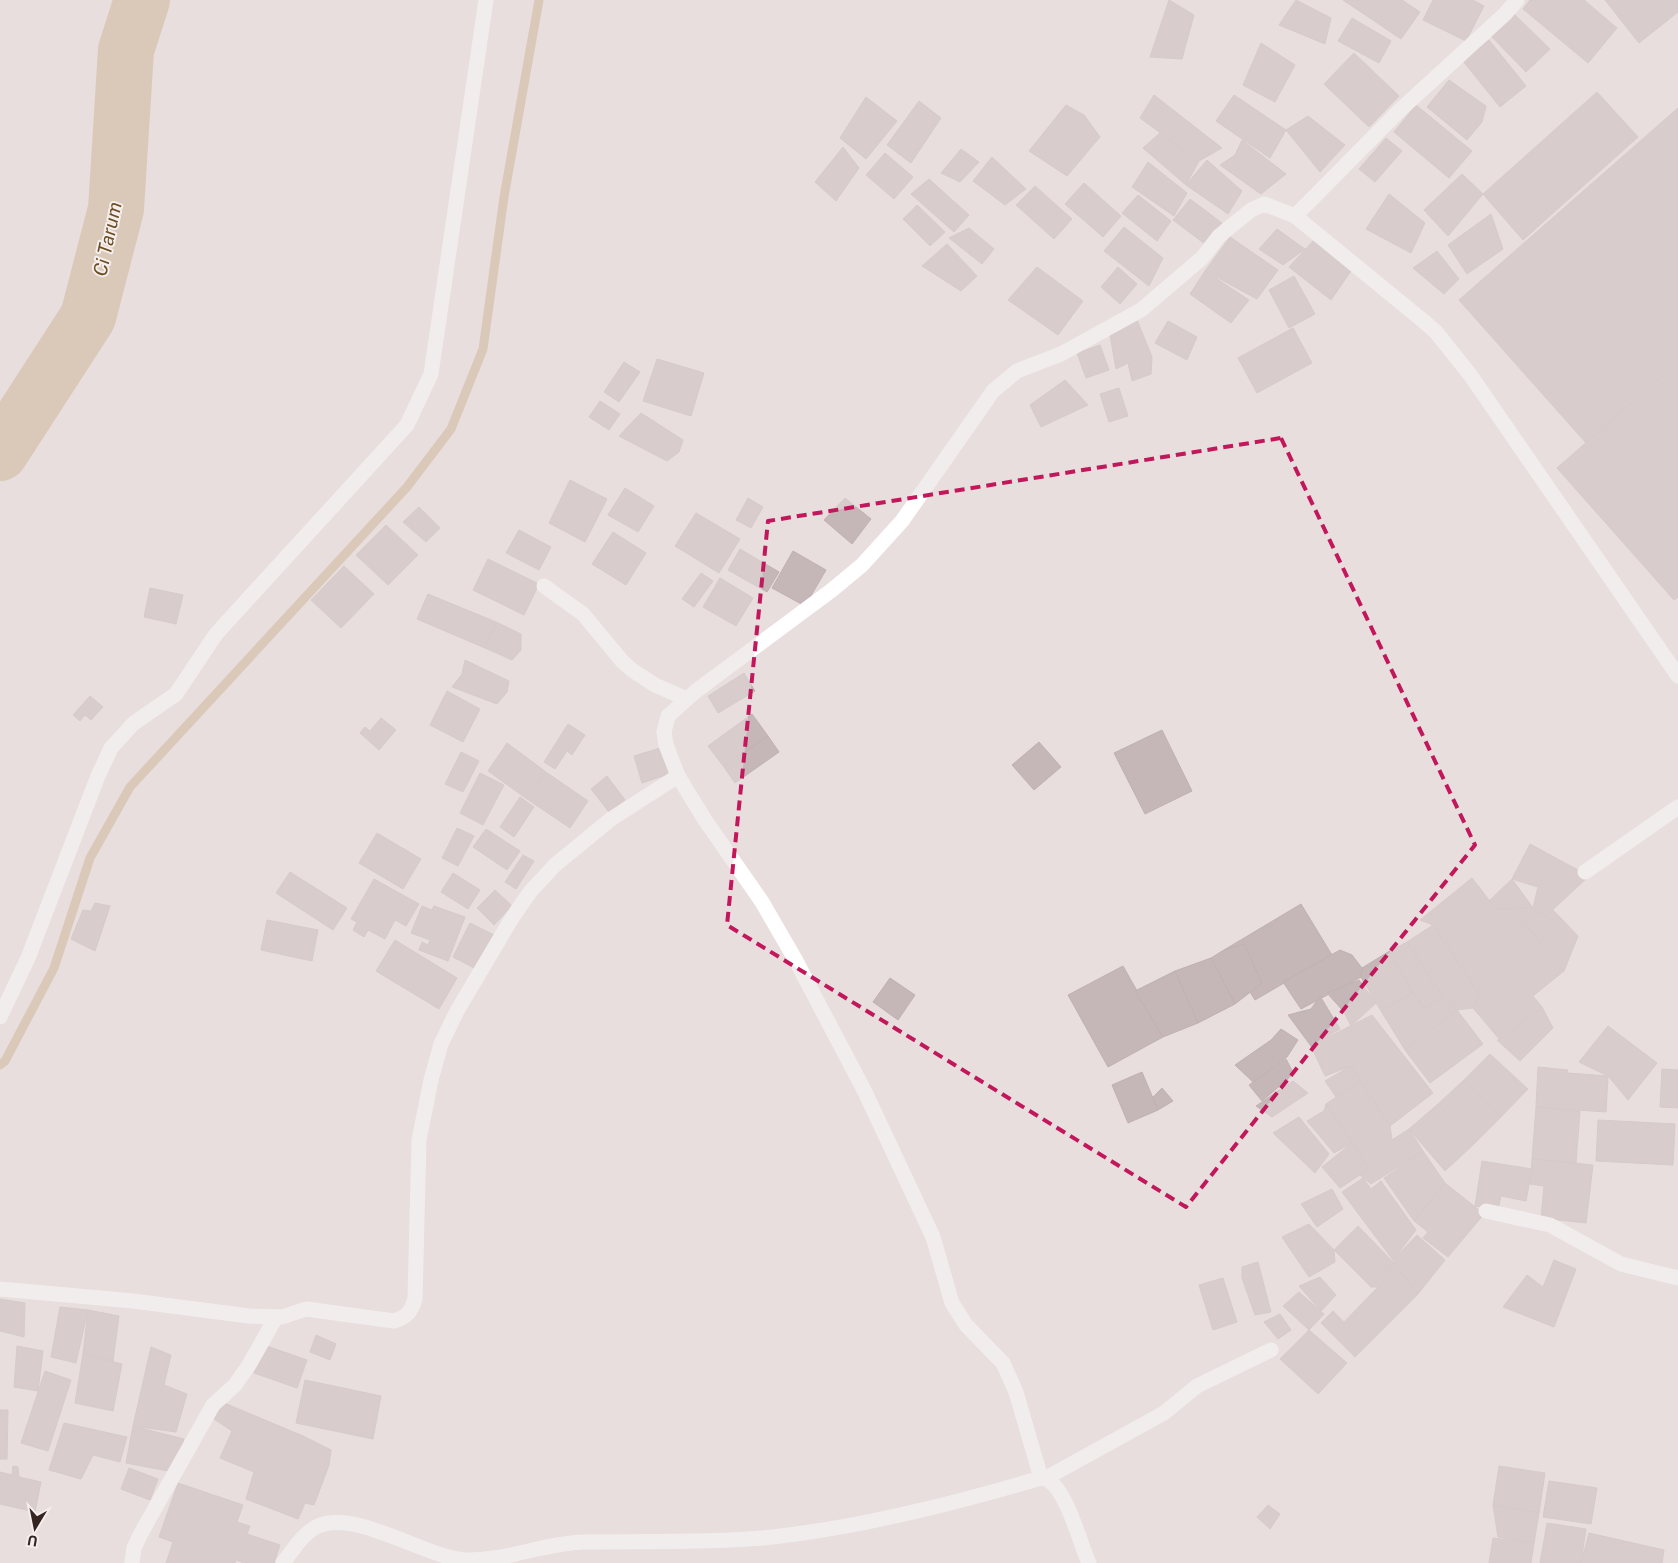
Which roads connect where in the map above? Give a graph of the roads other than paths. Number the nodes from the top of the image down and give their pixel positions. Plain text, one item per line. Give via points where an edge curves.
1 (486, 0) edge
2 (1517, 0) edge
3 (1296, 216) junction
4 (544, 586) dead end
5 (1678, 676) edge
6 (687, 699) junction
7 (678, 776) junction
8 (1678, 807) edge
9 (1584, 872) dead end
10 (0, 1017) edge
11 (1486, 1211) dead end
12 (1678, 1278) edge
13 (0, 1289) edge
14 (276, 1317) junction
15 (1271, 1350) dead end
16 (1044, 1478) junction
17 (132, 1563) edge
18 (283, 1563) edge
19 (1089, 1563) edge

1 - 10 street via 431,374 407,425 216,634 176,694 134,723 111,748 28,958
2 - 3 street via 1400,110
3 - 5 street via 1421,319 1451,350
3 - 6 street via 1274,206 1261,205 1219,236 1202,258 1141,310 1006,379 992,391 902,522 868,559
4 - 6 street via 583,614 632,670 655,685
6 - 7 street via 668,716 664,732
7 - 14 street via 611,819 555,865 512,918 457,1011 441,1044 420,1140 414,1299 410,1312 394,1321 306,1309
7 - 16 street via 762,902 865,1092 933,1237 955,1309 1003,1363 1016,1392
8 - 9 street
11 - 12 street via 1550,1225 1621,1264
13 - 14 street
14 - 17 street via 249,1365 213,1405 140,1535
15 - 16 street via 1197,1386 1164,1413
16 - 18 street via 934,1507 764,1538 583,1542 483,1559 455,1559 366,1528 331,1523 320,1525 305,1535
16 - 19 street via 1052,1482 1074,1518

